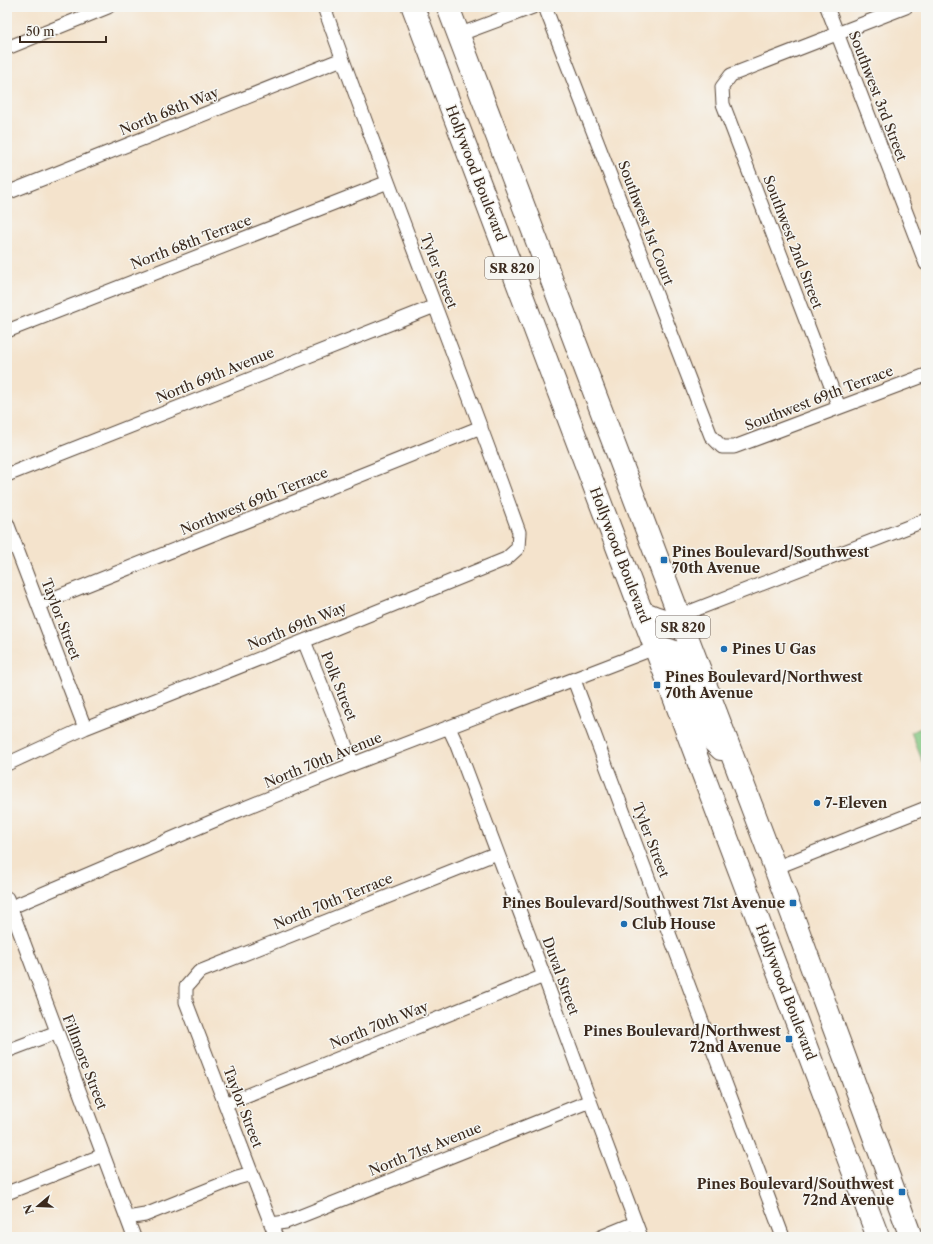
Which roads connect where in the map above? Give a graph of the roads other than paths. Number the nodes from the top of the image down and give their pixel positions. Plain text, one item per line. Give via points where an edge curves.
1 (108, 7) edge
2 (324, 7) edge
3 (414, 7) edge
4 (448, 7) edge
5 (532, 7) edge
6 (545, 7) edge
7 (827, 7) edge
8 (906, 7) edge
9 (837, 34) junction
10 (458, 35) junction
11 (7, 48) edge
12 (342, 59) junction
13 (388, 182) junction
14 (7, 193) edge
15 (926, 264) edge
16 (435, 306) junction
17 (7, 331) edge
18 (926, 375) edge
19 (839, 407) junction
20 (481, 427) junction
21 (722, 448) joint
22 (7, 475) edge
23 (926, 520) edge
24 (7, 523) edge
25 (518, 548) joint
26 (39, 604) junction
27 (639, 606) junction
28 (679, 616) junction
29 (304, 641) junction
30 (655, 648) junction
31 (574, 680) junction
32 (85, 728) junction
33 (449, 728) junction
34 (733, 758) junction
35 (7, 764) edge
36 (353, 764) junction
37 (926, 808) edge
38 (497, 852) junction
39 (734, 855) junction
40 (775, 868) junction
41 (8, 905) edge
42 (804, 948) junction
43 (544, 976) junction
44 (186, 987) joint
45 (57, 1032) junction
46 (7, 1052) edge
47 (590, 1101) junction
48 (225, 1104) junction
49 (103, 1155) junction
50 (252, 1174) junction
51 (7, 1193) edge
52 (127, 1218) junction
53 (635, 1223) junction
54 (270, 1224) junction
55 (134, 1237) edge
56 (276, 1237) edge
57 (601, 1237) edge
58 (641, 1237) edge
59 (783, 1237) edge
60 (878, 1237) edge
61 (911, 1237) edge

1 - 11 street
2 - 12 street, Tyler Street
3 - 27 highway, Hollywood Boulevard / SR 820
4 - 10 highway, SR 820
5 - 10 street
6 - 21 street, Southwest 1st Court via 711,436
7 - 9 street, Southwest 3rd Street
8 - 9 street
9 - 15 street, Southwest 3rd Street
9 - 19 street, Southwest 2nd Street via 731,75 722,87 723,104
10 - 28 highway, SR 820
12 - 13 street, Tyler Street
12 - 14 street, North 68th Way
13 - 16 street, Tyler Street
13 - 17 street, North 68th Terrace
16 - 20 street, Tyler Street
16 - 22 street, North 69th Avenue
18 - 19 street, Southwest 69th Terrace
19 - 21 street, Southwest 69th Terrace via 734,447
20 - 25 street, Tyler Street via 519,532
20 - 26 street, Northwest 69th Terrace
23 - 28 street
24 - 26 street, Taylor Street
25 - 29 street, North 69th Way via 506,559
26 - 32 street, Taylor Street
27 - 28 street via 664,616
27 - 30 highway, Hollywood Boulevard / SR 820
28 - 34 highway, SR 820
29 - 32 street, North 69th Way
29 - 36 street, Polk Street
30 - 31 street, North 70th Avenue
30 - 34 highway via 672,651 714,742
30 - 39 highway, Hollywood Boulevard / SR 820
31 - 33 street, North 70th Avenue
31 - 59 street, Tyler Street
32 - 35 street, North 69th Way
33 - 36 street, North 70th Avenue
33 - 38 street, Duval Street
34 - 40 highway, SR 820
36 - 41 street, North 70th Avenue
37 - 40 street
38 - 43 street, Duval Street
38 - 44 street, North 70th Terrace via 199,972
39 - 42 highway via 745,857 776,938 790,950
39 - 60 highway, Hollywood Boulevard / SR 820
40 - 42 highway, SR 820
41 - 45 street, Fillmore Street
42 - 61 highway, SR 820
43 - 47 street, Duval Street
43 - 48 street, North 70th Way
44 - 48 street, Taylor Street via 186,1002
45 - 46 street
45 - 49 street, Fillmore Street
47 - 53 street, Duval Street
47 - 54 street, North 71st Avenue via 286,1222
48 - 50 street, Taylor Street
49 - 51 street
49 - 52 street, Fillmore Street
50 - 52 street via 145,1215
50 - 54 street, Taylor Street
52 - 55 street, Fillmore Street
53 - 57 street
53 - 58 street, Duval Street
54 - 56 street, Taylor Street

